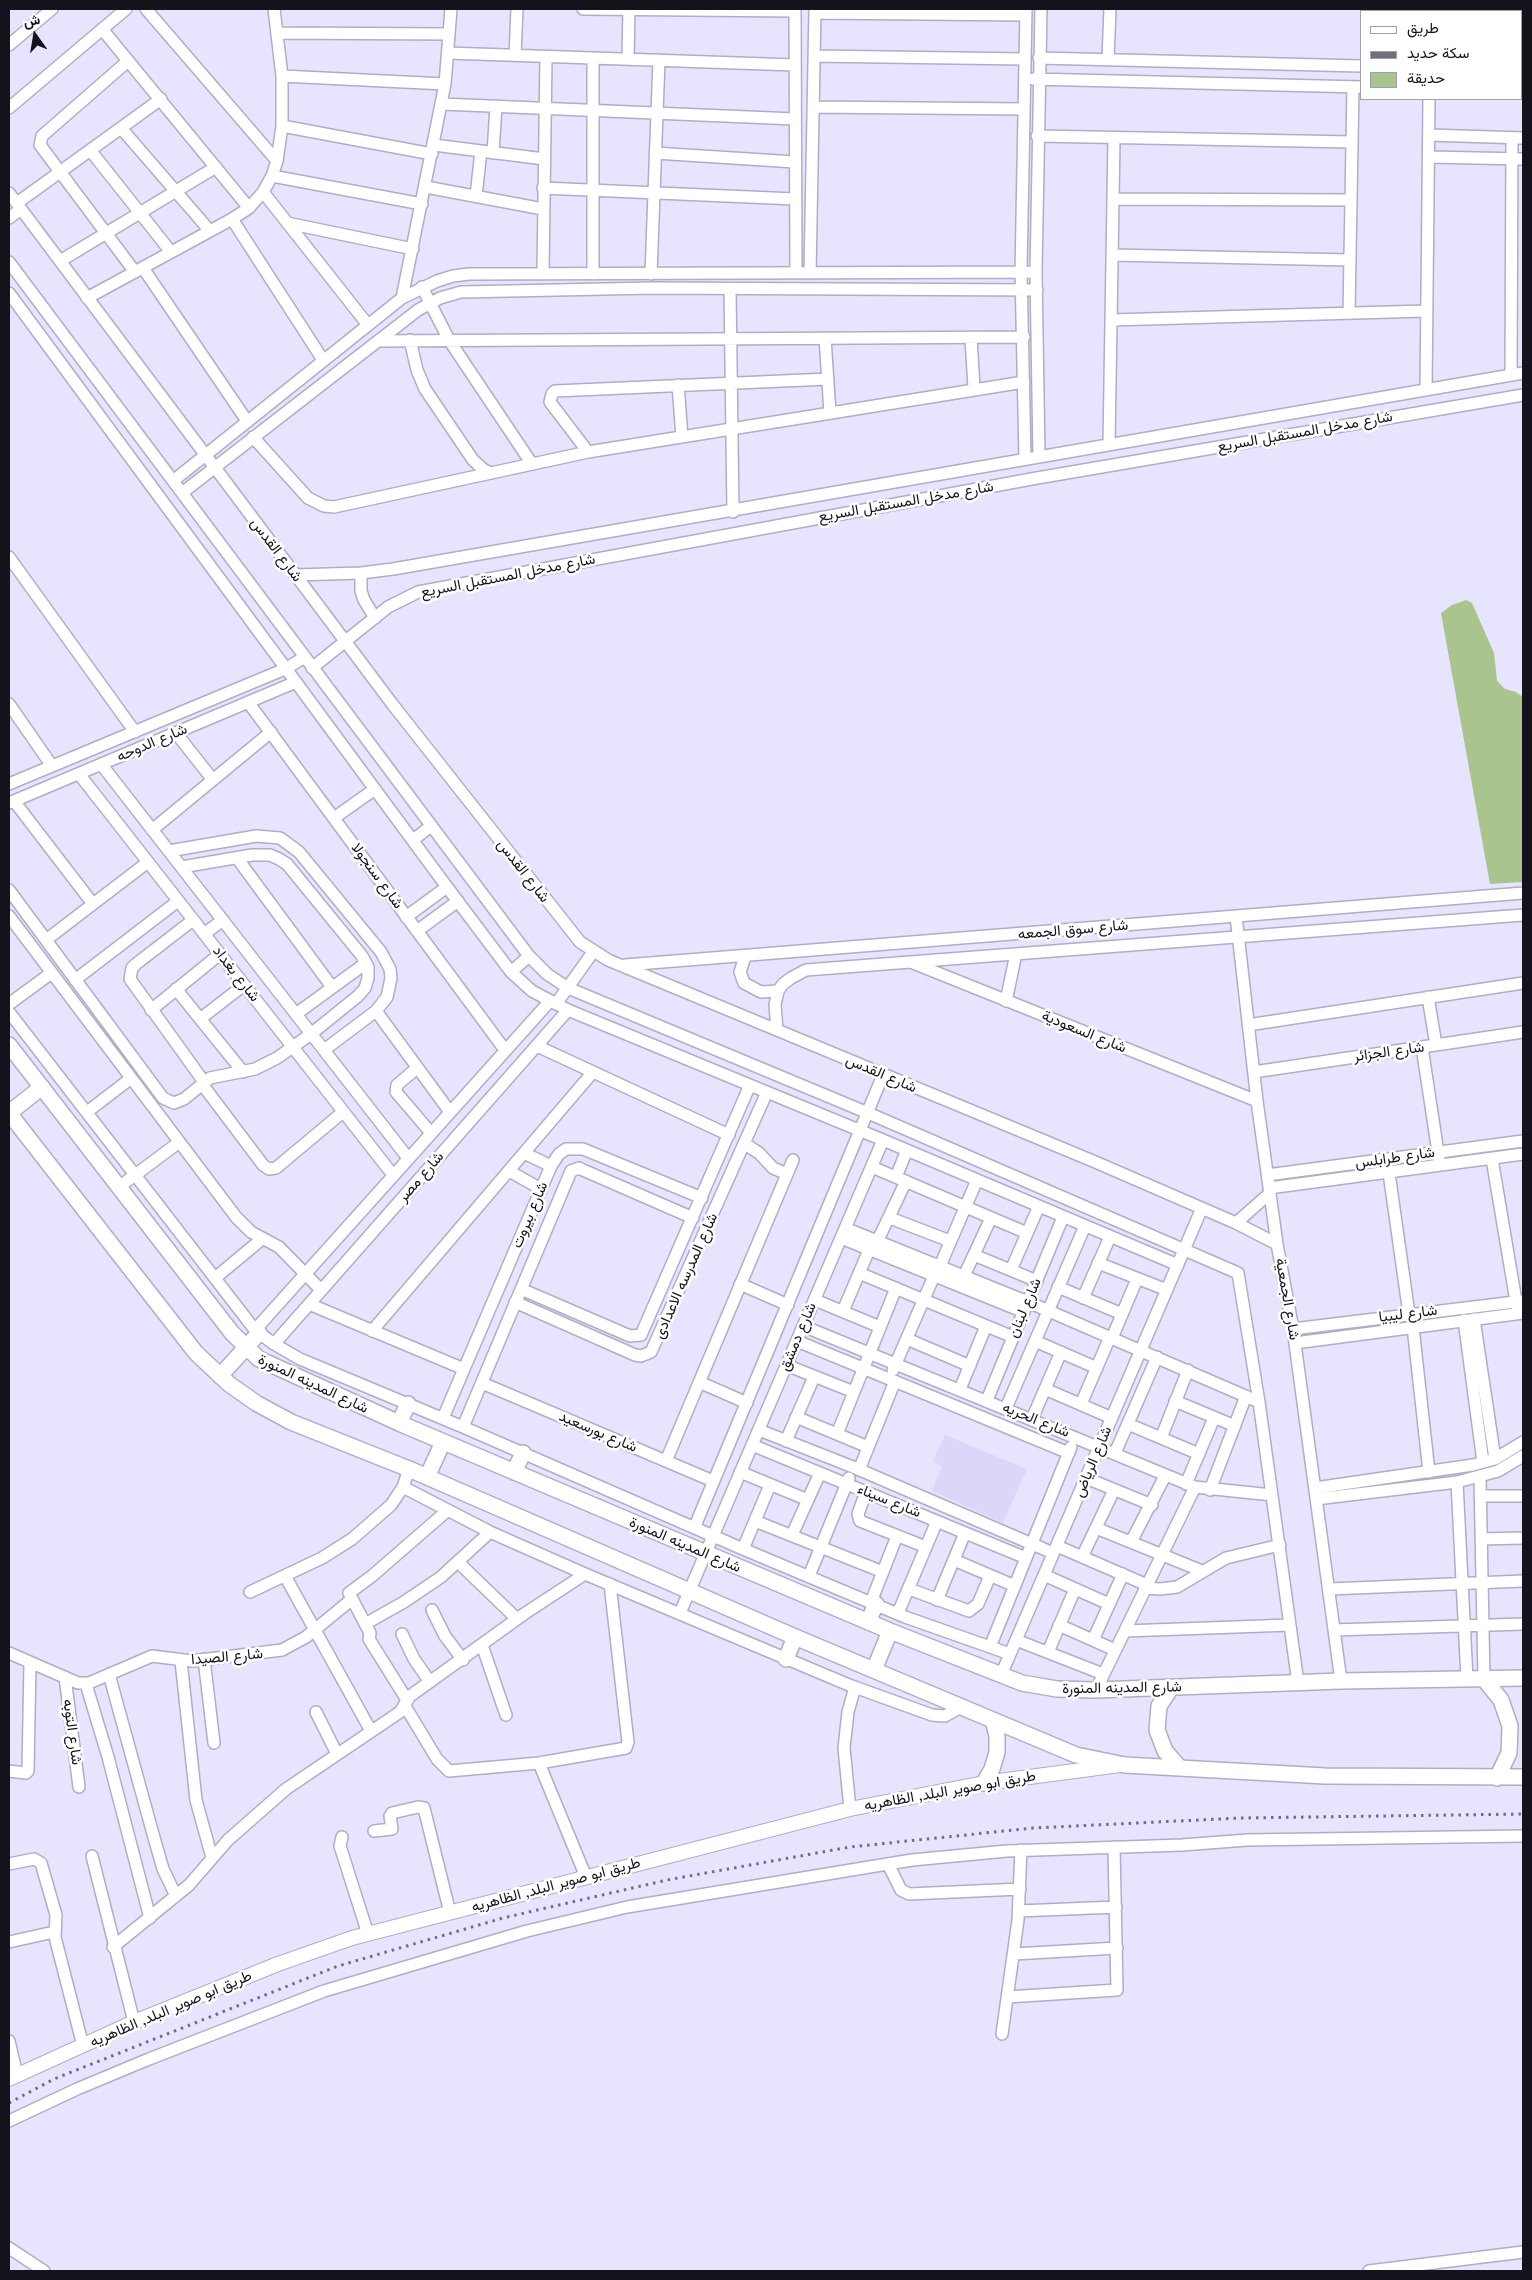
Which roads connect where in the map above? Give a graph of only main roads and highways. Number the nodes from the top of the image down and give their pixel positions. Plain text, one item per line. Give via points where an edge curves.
1 (9, 1045) edge
2 (42, 1087) junction
3 (9, 1113) edge
4 (257, 1331) road end
5 (245, 1348) junction
6 (220, 1376) junction
7 (408, 1404) road end
8 (399, 1423) junction
9 (443, 1442) junction
10 (523, 1453) road end
11 (514, 1472) junction
12 (427, 1477) junction
13 (873, 1603) road end
14 (868, 1622) junction
15 (890, 1631) junction
16 (795, 1637) junction
17 (786, 1659) road end
18 (874, 1670) junction
19 (1523, 1678) edge
20 (1484, 1679) junction
21 (1170, 1688) junction
22 (993, 1720) junction
23 (1180, 1768) junction
24 (1523, 1777) edge
25 (1497, 1778) junction
26 (984, 1783) road end

1 - 2 main road, شارع المدينه المنورة
2 - 3 main road
2 - 5 main road, شارع المدينه المنورة
3 - 6 main road via 186,1341
4 - 5 main road
5 - 6 main road
5 - 8 main road, شارع المدينه المنورة via 275,1368
6 - 12 main road via 256,1403 291,1422
7 - 8 main road
8 - 9 main road, شارع المدينه المنورة
9 - 11 main road, شارع المدينه المنورة
9 - 12 main road
10 - 11 main road
11 - 14 main road, شارع المدينه المنورة
12 - 16 main road
13 - 14 main road
14 - 15 main road, شارع المدينه المنورة
15 - 18 main road
15 - 21 main road, شارع المدينه المنورة via 1039,1687 1096,1690
16 - 17 main road
16 - 18 main road
18 - 22 main road
19 - 20 main road, شارع المدينه المنورة
20 - 21 main road, شارع المدينه المنورة
20 - 25 main road via 1501,1700 1510,1726 1509,1753
21 - 23 main road via 1159,1706 1157,1730 1165,1751
22 - 23 main road via 1056,1748 1097,1760
22 - 26 main road via 997,1752
23 - 25 main road via 1348,1777
24 - 25 main road

